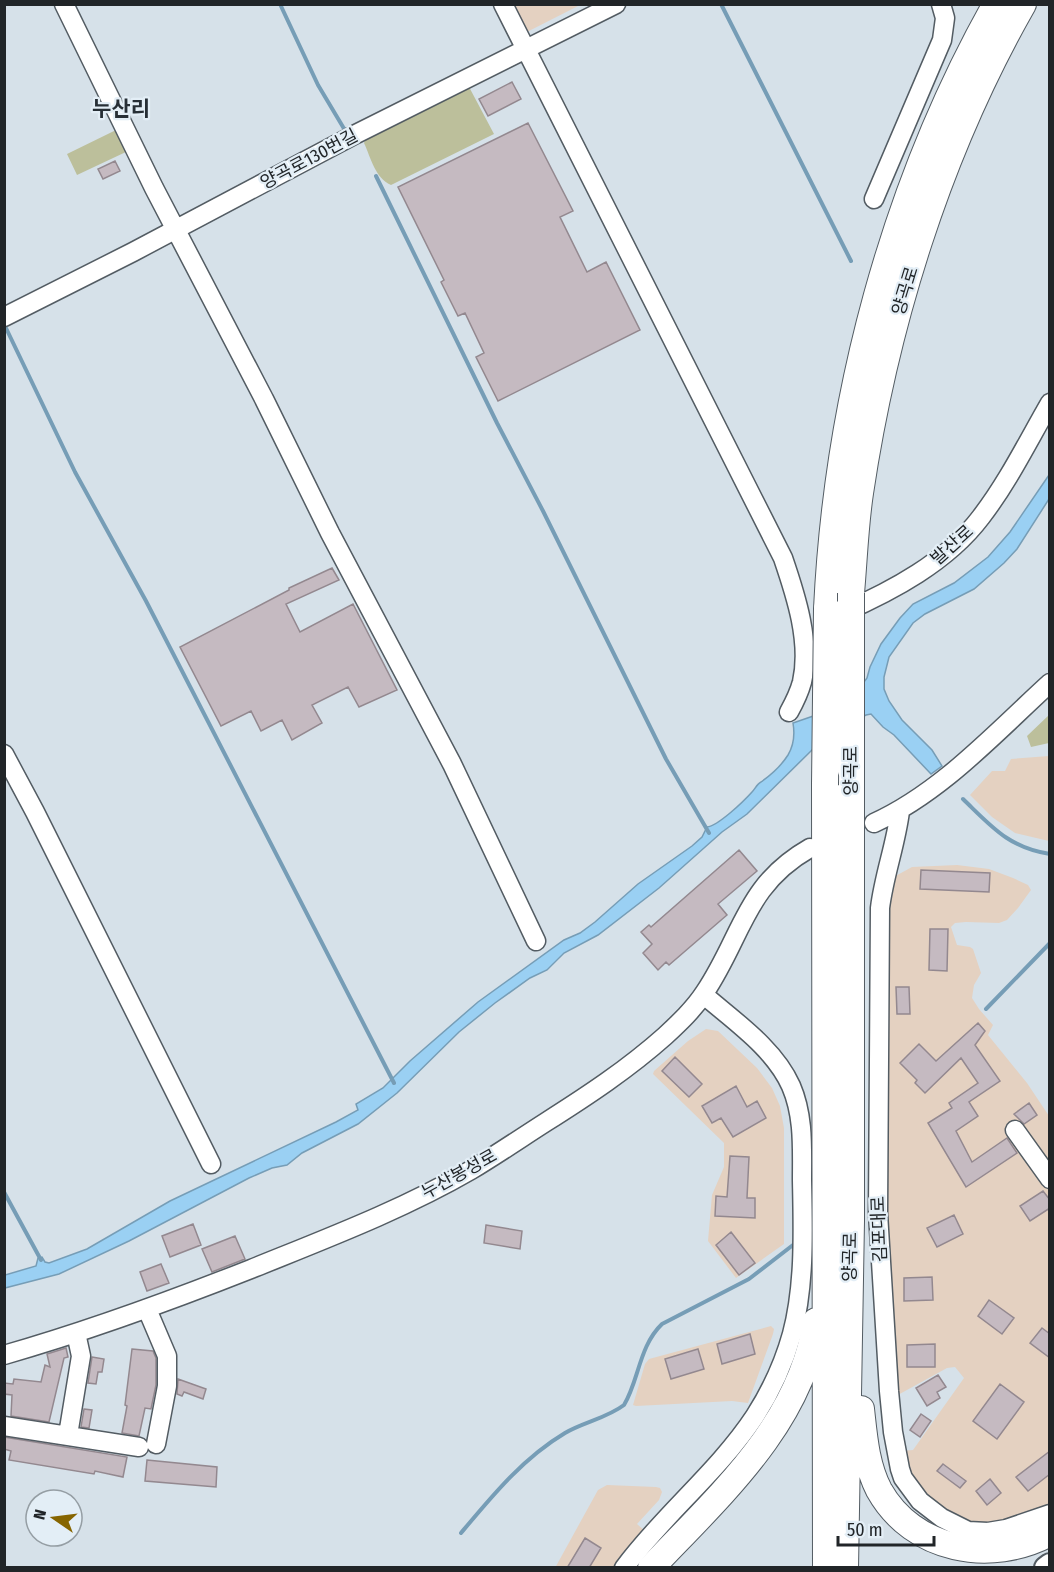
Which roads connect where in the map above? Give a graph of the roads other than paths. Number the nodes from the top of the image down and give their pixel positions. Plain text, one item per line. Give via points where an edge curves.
1 (64, 4) edge
2 (503, 4) edge
3 (616, 4) edge
4 (941, 4) edge
5 (989, 4) edge
6 (996, 4) edge
7 (1023, 4) edge
8 (525, 51) junction
9 (970, 51) junction
10 (874, 199) dead end
11 (176, 229) junction
12 (4, 317) edge
13 (1050, 403) edge
14 (802, 630) junction
15 (1050, 683) edge
16 (789, 712) dead end
17 (4, 754) edge
18 (900, 811) junction
19 (874, 823) dead end
20 (810, 848) dead end
21 (536, 941) dead end
22 (704, 995) junction
23 (1015, 1130) dead end
24 (211, 1164) dead end
25 (1050, 1179) edge
26 (826, 1180) junction
27 (851, 1221) junction
28 (147, 1308) junction
29 (76, 1333) junction
30 (4, 1355) edge
31 (4, 1426) edge
32 (68, 1435) junction
33 (1050, 1514) edge
34 (1050, 1533) edge
35 (1050, 1564) edge
36 (624, 1568) edge
37 (651, 1568) edge
38 (826, 1568) edge
39 (845, 1568) edge
40 (1046, 1568) edge

1 - 11 street
2 - 8 street
3 - 8 street, 양곡로130번길
4 - 10 street via 945,18 942,40
5 - 9 highway
6 - 9 highway, 양곡로
7 - 27 highway, 양곡로, bridge via 951,154 896,317 860,495 851,593
8 - 11 street, 양곡로130번길
8 - 14 street via 783,558
9 - 26 highway, 양곡로, bridge via 900,219 874,305 838,479 827,609
11 - 12 street, 양곡로130번길
11 - 21 street via 452,764
13 - 14 street, 발산로 via 1006,481 966,534 899,586
14 - 16 street via 802,682
15 - 18 street via 954,770
17 - 24 street
18 - 19 street
18 - 33 street, 김포대로 via 880,908 877,1138 880,1268 897,1457 903,1478 920,1501 968,1531 1006,1529
20 - 22 street, 누산봉성로 via 784,865 760,890
22 - 28 street, 누산봉성로 via 665,1036 625,1068 470,1170 327,1239
22 - 36 street via 776,1062 796,1097 802,1138 800,1293 786,1353 755,1417
23 - 25 street
26 - 37 highway via 815,1332 795,1388 749,1463
26 - 38 highway, 양곡로
27 - 34 highway via 859,1390 866,1448 873,1475 885,1498 918,1531 943,1544 999,1549
27 - 39 highway, 양곡로
28 - 29 street, 누산봉성로
28 - 32 street via 167,1356 166,1386 147,1445
29 - 30 street, 누산봉성로
29 - 32 street via 81,1356
31 - 32 street
35 - 40 main road

